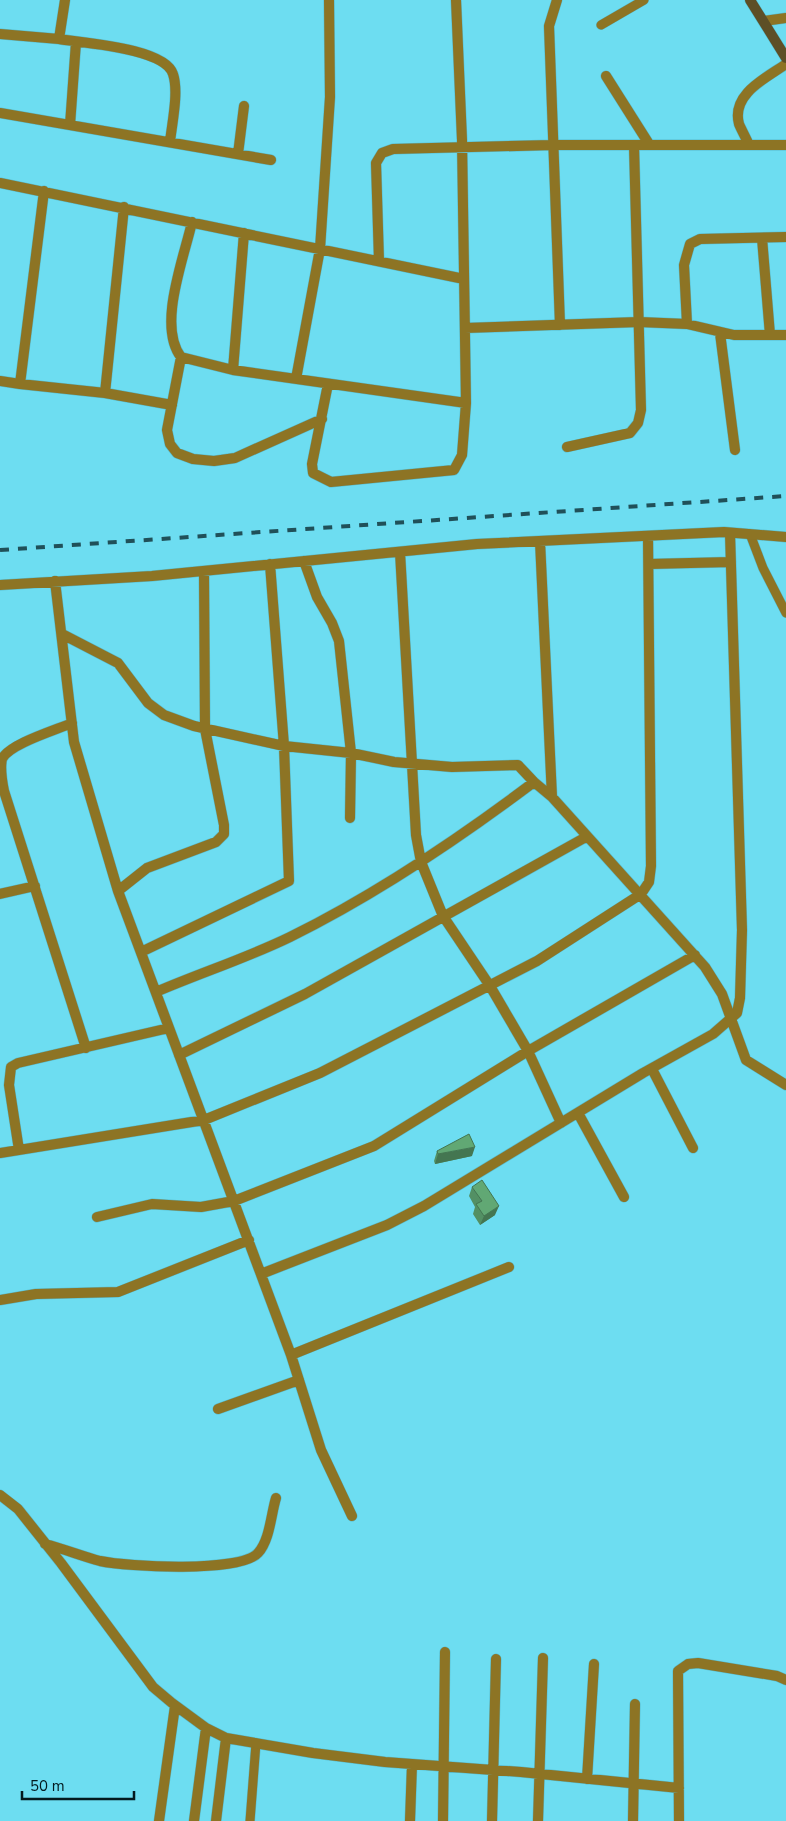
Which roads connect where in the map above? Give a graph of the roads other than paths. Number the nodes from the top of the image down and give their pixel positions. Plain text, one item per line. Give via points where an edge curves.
1 (65, 0) edge
2 (329, 0) edge
3 (456, 0) edge
4 (557, 0) edge
5 (644, 0) edge
6 (750, 0) edge
7 (786, 18) edge
8 (764, 21) junction
9 (601, 25) dead end
10 (0, 34) edge
11 (59, 39) junction
12 (76, 42) junction
13 (786, 58) edge
14 (786, 64) edge
15 (606, 76) dead end
16 (244, 106) dead end
17 (0, 113) edge
18 (70, 125) junction
19 (170, 142) junction
20 (634, 144) junction
21 (649, 144) junction
22 (553, 145) junction
23 (749, 145) junction
24 (786, 145) edge
25 (462, 148) junction
26 (238, 154) junction
27 (271, 160) dead end
28 (0, 182) edge
29 (44, 191) junction
30 (124, 207) junction
31 (192, 222) junction
32 (244, 233) junction
33 (786, 237) edge
34 (762, 238) junction
35 (320, 249) junction
36 (379, 261) junction
37 (464, 279) junction
38 (639, 322) junction
39 (687, 324) junction
40 (560, 325) junction
41 (465, 328) junction
42 (720, 333) junction
43 (770, 335) junction
44 (786, 335) edge
45 (180, 358) junction
46 (233, 370) junction
47 (296, 379) junction
48 (0, 381) edge
49 (20, 384) junction
50 (328, 384) junction
51 (105, 393) junction
52 (466, 403) junction
53 (172, 405) junction
54 (322, 419) junction
55 (568, 447) dead end
56 (735, 450) dead end
57 (730, 533) junction
58 (750, 534) junction
59 (648, 536) junction
60 (786, 537) edge
61 (540, 541) junction
62 (400, 552) junction
63 (304, 561) junction
64 (731, 562) junction
65 (270, 564) junction
66 (648, 564) junction
67 (204, 571) junction
68 (55, 581) junction
69 (0, 585) edge
70 (786, 613) edge
71 (62, 634) junction
72 (72, 723) junction
73 (205, 729) junction
74 (284, 746) junction
75 (351, 753) junction
76 (414, 764) junction
77 (534, 782) junction
78 (552, 797) junction
79 (350, 818) dead end
80 (586, 837) junction
81 (421, 862) junction
82 (35, 886) junction
83 (118, 891) junction
84 (0, 894) edge
85 (641, 894) junction
86 (443, 916) junction
87 (141, 952) junction
88 (695, 955) junction
89 (490, 986) junction
90 (156, 992) junction
91 (731, 1020) junction
92 (170, 1028) junction
93 (86, 1048) junction
94 (528, 1051) junction
95 (179, 1055) junction
96 (652, 1069) junction
97 (786, 1085) edge
98 (578, 1113) junction
99 (204, 1120) junction
100 (561, 1124) junction
101 (693, 1148) dead end
102 (19, 1150) junction
103 (0, 1153) edge
104 (624, 1197) dead end
105 (234, 1202) junction
106 (97, 1217) dead end
107 (249, 1240) junction
108 (509, 1267) dead end
109 (261, 1274) junction
110 (0, 1300) edge
111 (291, 1354) junction
112 (299, 1380) junction
113 (218, 1409) dead end
114 (0, 1495) edge
115 (276, 1498) dead end
116 (352, 1516) dead end
117 (45, 1544) junction
118 (445, 1652) dead end
119 (543, 1658) dead end
120 (496, 1659) dead end
121 (594, 1664) dead end
122 (786, 1680) edge
123 (635, 1704) dead end
124 (175, 1706) junction
125 (206, 1728) junction
126 (226, 1738) junction
127 (256, 1743) junction
128 (412, 1764) junction
129 (444, 1766) junction
130 (492, 1770) junction
131 (538, 1774) junction
132 (587, 1779) junction
133 (634, 1784) junction
134 (679, 1788) junction
135 (159, 1821) edge
136 (194, 1821) edge
137 (216, 1821) edge
138 (250, 1821) edge
139 (410, 1821) edge
140 (443, 1821) edge
141 (492, 1821) edge
142 (538, 1821) edge
143 (633, 1821) edge
144 (679, 1821) edge

1 - 11 street
2 - 35 street via 330,97
3 - 25 street
4 - 22 street via 549,26
5 - 9 lane
6 - 8 main road
7 - 8 street
8 - 13 main road
10 - 11 street
11 - 12 street
12 - 18 street
12 - 19 street via 148,54 166,64 173,73
14 - 23 street via 748,90 741,101 739,123
15 - 21 street
16 - 26 street
17 - 18 street
18 - 19 street
19 - 26 street
20 - 21 street
20 - 22 street
20 - 38 street
21 - 23 street
22 - 25 street
22 - 40 street
23 - 24 street
25 - 36 street via 393,150 382,154 376,163
25 - 37 street
26 - 27 street
28 - 29 street
29 - 30 street
29 - 49 street
30 - 31 street
30 - 51 street
31 - 32 street
31 - 45 street via 171,320 174,349
32 - 35 street
32 - 46 street
33 - 34 street
34 - 39 street via 700,239 690,244 684,265
34 - 43 street
35 - 36 street
35 - 47 street
36 - 37 street
37 - 41 street
38 - 39 street
38 - 40 street
38 - 55 street via 641,410 638,423 630,433
39 - 42 street
40 - 41 street
41 - 52 street
42 - 43 street
42 - 56 street
43 - 44 street
45 - 46 street
45 - 53 street
46 - 47 street
47 - 50 street
48 - 49 street
49 - 51 street
50 - 52 street
50 - 54 street
51 - 53 street
52 - 54 street via 462,455 454,470 447,472 331,482 322,479 314,473 312,464
53 - 54 street via 167,430 170,444 177,453 214,461 235,458
57 - 58 street
57 - 59 street
57 - 64 street
58 - 60 street
58 - 70 lane
59 - 61 street
59 - 66 street
61 - 62 street
61 - 78 street
62 - 63 street
62 - 76 street
63 - 65 street
63 - 75 street via 317,598 339,641
64 - 66 street
64 - 91 street via 742,930 740,998
65 - 67 street
65 - 74 street
66 - 85 street via 651,866 649,882
67 - 68 street
67 - 73 street
68 - 69 street
68 - 71 street
71 - 72 street
71 - 73 street via 118,663 148,703 164,715
72 - 82 street via 11,749 2,759 4,791
72 - 83 street via 74,742
73 - 74 street
73 - 83 street via 224,834 216,842 148,868
74 - 75 street
74 - 87 street via 289,881
75 - 76 street
75 - 79 street
76 - 77 street via 452,767 518,765
76 - 81 street via 416,835
77 - 78 street
77 - 81 street
78 - 80 street
80 - 85 street
80 - 86 street
81 - 86 street
81 - 90 street via 288,938
82 - 84 street
82 - 93 street
83 - 87 street
85 - 88 street
85 - 89 street via 537,961
86 - 89 street
86 - 95 street via 306,994
87 - 90 street
88 - 91 street via 722,994
88 - 94 street
89 - 94 street
89 - 99 street via 320,1073
90 - 92 street
91 - 96 street
91 - 97 street via 746,1060
92 - 93 street
92 - 95 street
93 - 102 street via 11,1067 9,1085
94 - 100 street
94 - 105 street via 374,1146
95 - 99 street
96 - 98 street
96 - 101 street
98 - 100 street
98 - 104 street
99 - 102 street
99 - 105 street
100 - 109 street via 394,1221
102 - 103 street
105 - 106 street via 201,1207 152,1204
105 - 107 street
107 - 109 street
107 - 110 street via 118,1292 36,1294
108 - 111 street
109 - 111 street
111 - 112 street
112 - 113 street
112 - 116 street via 321,1450
114 - 117 street via 18,1509
115 - 117 street via 258,1553 248,1560 226,1565 167,1567 101,1561
117 - 124 street via 153,1686
118 - 129 street
119 - 131 street
120 - 130 street
121 - 132 street
122 - 134 street via 698,1663 688,1664 678,1671
123 - 133 street
124 - 125 street
124 - 135 street
125 - 126 street
125 - 136 street
126 - 127 street
126 - 137 street
127 - 128 street
127 - 138 lane
128 - 129 street
128 - 139 street
129 - 130 street
129 - 140 street
130 - 131 street
130 - 141 street
131 - 132 street
131 - 142 street
132 - 133 street
133 - 134 street
133 - 143 street
134 - 144 street

